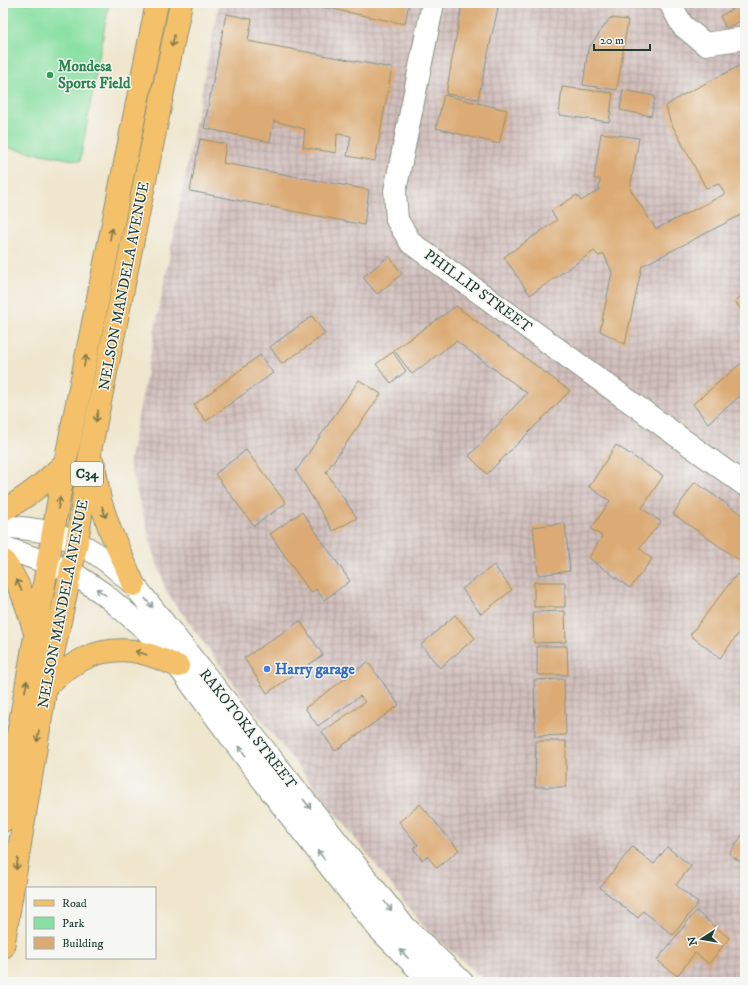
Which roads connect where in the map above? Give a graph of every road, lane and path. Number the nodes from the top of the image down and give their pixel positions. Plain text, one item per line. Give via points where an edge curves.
1 (157, 3) edge
2 (181, 3) edge
3 (433, 3) edge
4 (670, 3) edge
5 (745, 38) edge
6 (91, 446) junction
7 (65, 463) junction
8 (745, 486) edge
9 (3, 510) edge
10 (3, 526) edge
11 (54, 533) junction
12 (77, 542) junction
13 (3, 547) edge
14 (3, 560) edge
15 (48, 562) junction
16 (70, 571) junction
17 (134, 585) junction
18 (35, 635) junction
19 (178, 666) junction
20 (46, 686) junction
21 (3, 821) edge
22 (3, 947) edge
23 (431, 982) edge
24 (462, 982) edge

7 -> 1 main road, NELSON MANDELA AVENUE / C34
2 -> 6 main road, NELSON MANDELA AVENUE / C34
3 - 8 street, PHILLIP STREET via 396,191 397,220 411,243
4 - 5 street via 682,26 706,44
6 - 12 main road, NELSON MANDELA AVENUE / C34
6 -> 17 main road via 100,500
7 - 9 main road via 38,488
11 -> 7 main road, NELSON MANDELA AVENUE / C34
10 - 11 street, RAKOTOKA STREET
11 - 12 street, RAKOTOKA STREET
11 - 15 main road, NELSON MANDELA AVENUE / C34
12 - 16 main road, NELSON MANDELA AVENUE / C34
12 - 17 street, RAKOTOKA STREET via 110,562
13 - 15 street, RAKOTOKA STREET
18 -> 14 main road via 27,604 15,576
15 - 16 street, RAKOTOKA STREET
15 - 18 main road, NELSON MANDELA AVENUE / C34
19 -> 16 street, RAKOTOKA STREET via 146,630 104,594
16 - 20 main road, NELSON MANDELA AVENUE / C34
17 -> 24 street, RAKOTOKA STREET via 402,925
21 -> 18 main road, NELSON MANDELA AVENUE / C34
19 -> 20 main road via 136,651 110,651 82,658 68,666
23 -> 19 street, RAKOTOKA STREET via 378,928
20 -> 22 main road, NELSON MANDELA AVENUE / C34

